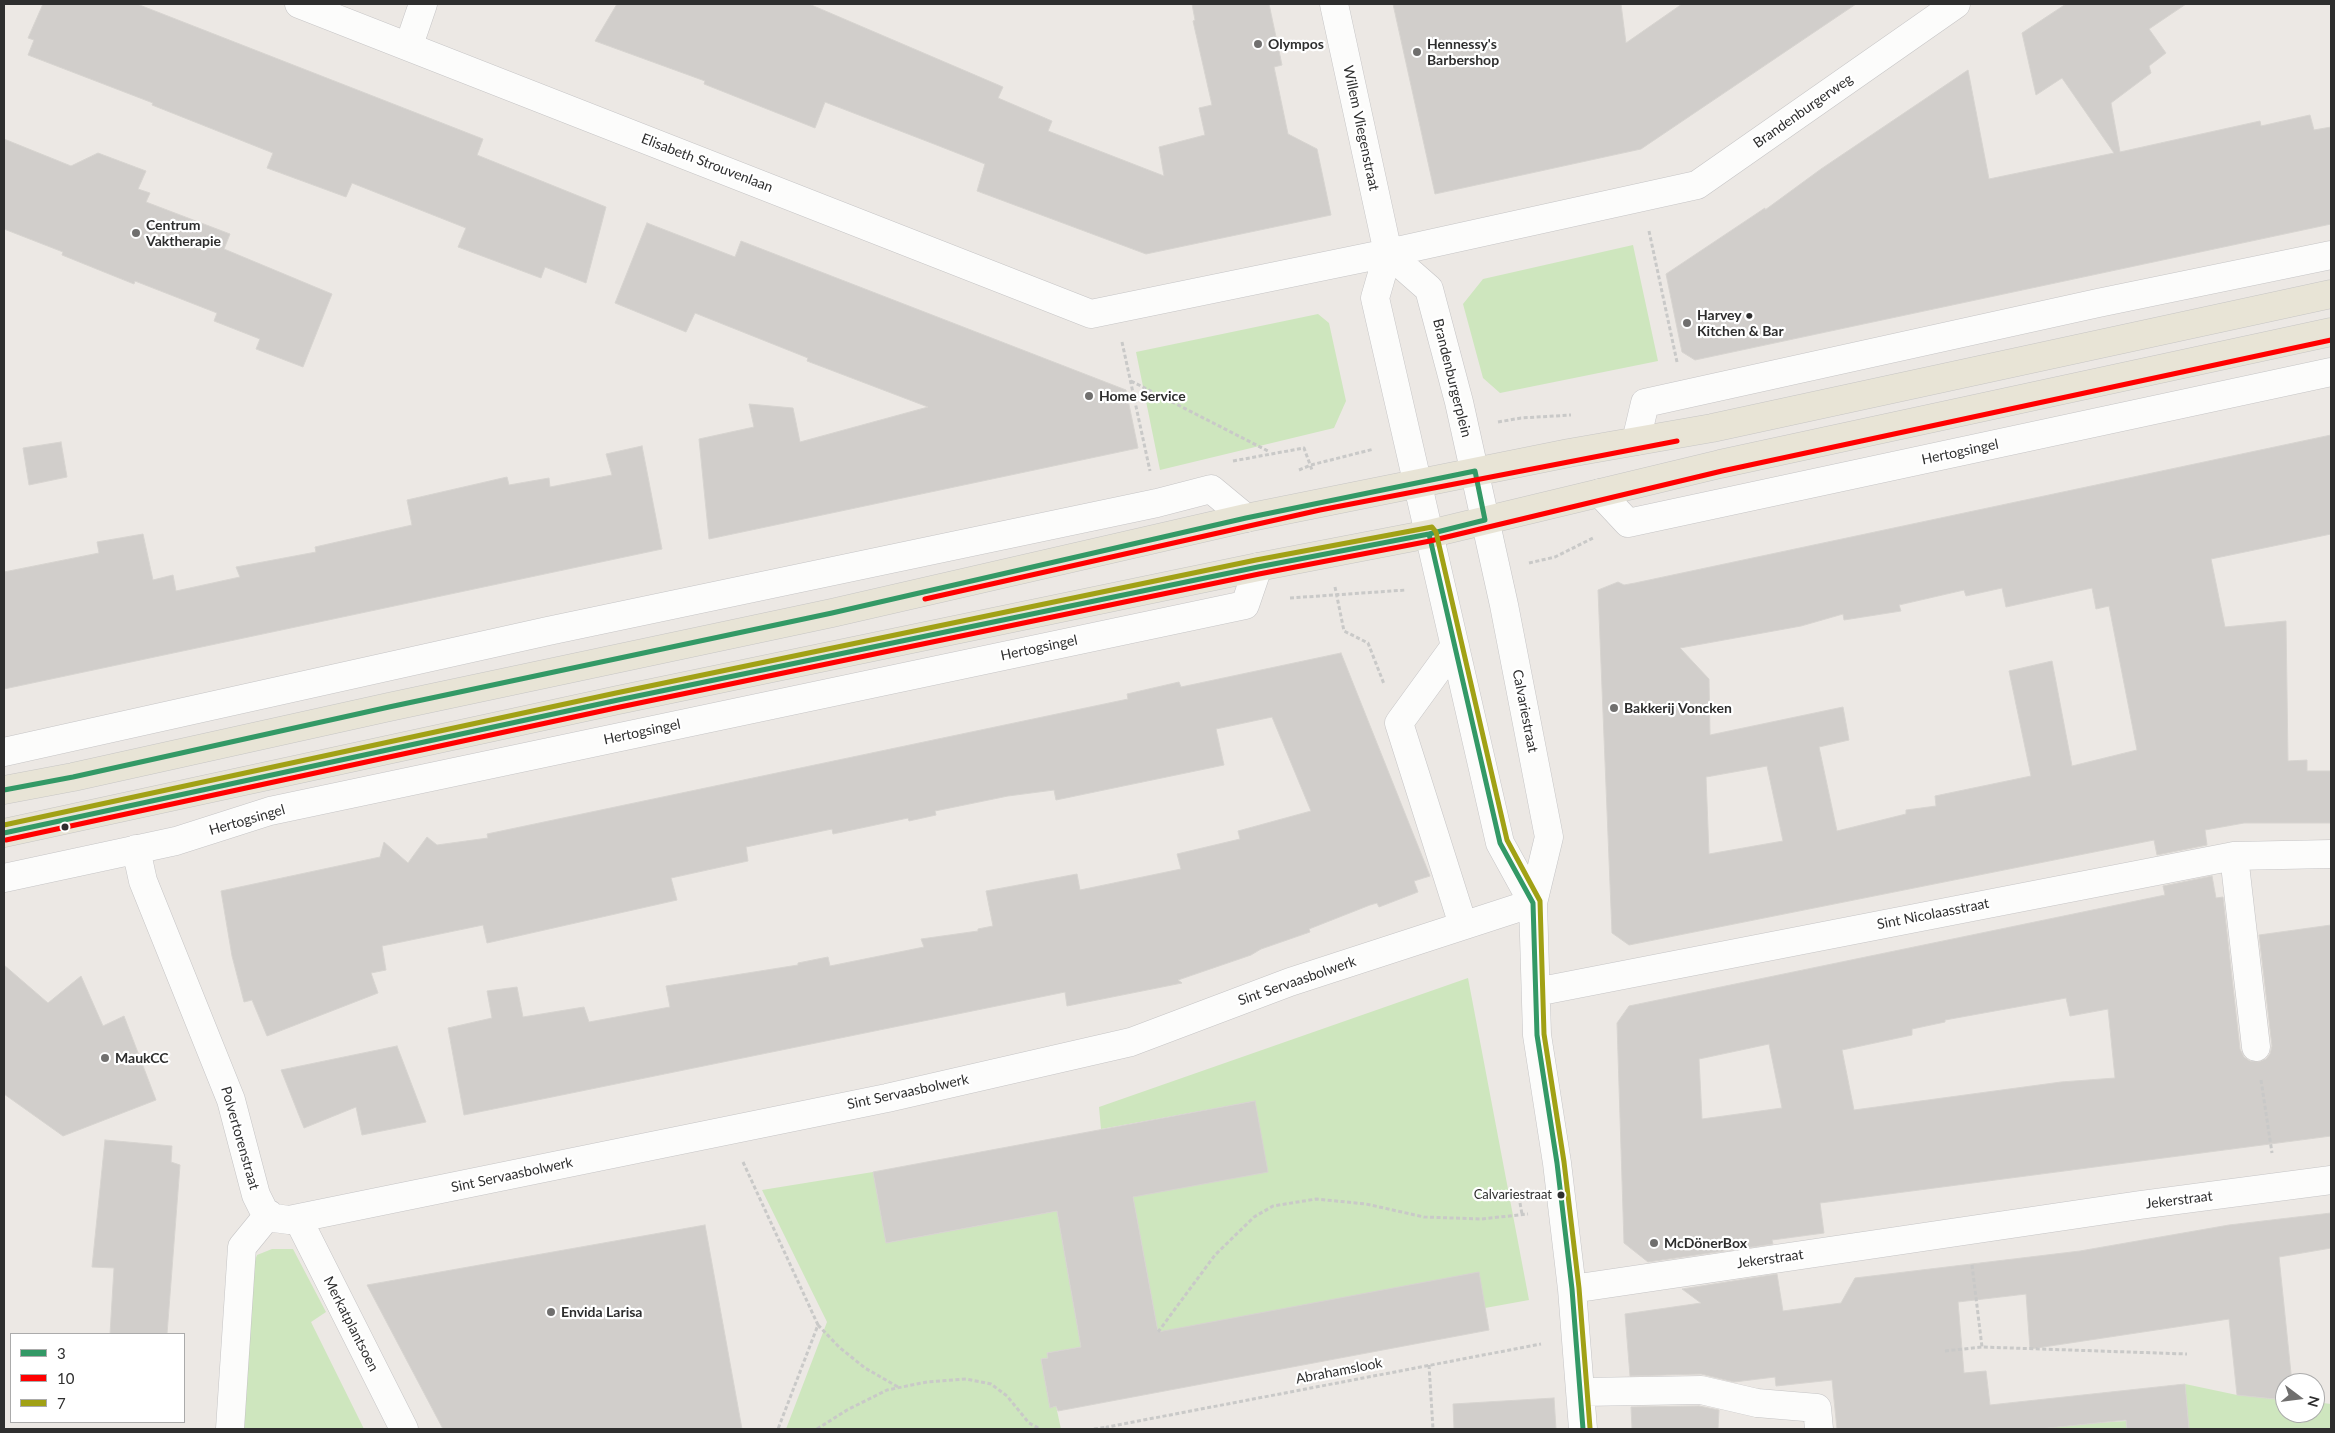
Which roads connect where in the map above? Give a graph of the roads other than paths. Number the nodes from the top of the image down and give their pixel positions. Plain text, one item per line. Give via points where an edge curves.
1 (299, 4) edge
2 (423, 4) edge
3 (1334, 4) edge
4 (1956, 4) edge
5 (409, 45) junction
6 (1388, 253) junction
7 (2331, 255) edge
8 (2331, 294) edge
9 (2331, 332) edge
10 (2331, 372) edge
11 (1636, 441) junction
12 (1475, 471) junction
13 (1417, 483) junction
14 (1600, 493) junction
15 (1246, 518) junction
16 (1485, 520) junction
17 (1429, 534) junction
18 (1258, 567) junction
19 (1455, 646) junction
20 (4, 752) edge
21 (4, 790) edge
22 (4, 833) edge
23 (136, 849) junction
24 (2331, 854) edge
25 (2234, 856) junction
26 (4, 878) edge
27 (1533, 902) junction
28 (1463, 925) junction
29 (1536, 992) junction
30 (2256, 1048) road end
31 (2331, 1180) edge
32 (269, 1214) junction
33 (298, 1218) junction
34 (1572, 1289) junction
35 (1582, 1392) junction
36 (1818, 1419) edge
37 (230, 1429) edge
38 (404, 1429) edge
39 (1583, 1429) edge

1 - 5 street, Elisabeth Strouvenlaan
2 - 5 street
3 - 6 street, Willem Vliegenstraat
4 - 6 street, Brandenburgerweg via 1698,185
5 - 6 street, Elisabeth Strouvenlaan via 1091,314
6 - 12 street, Brandenburgerplein via 1429,289
6 - 13 street via 1375,298
7 - 11 street via 1645,403
8 - 11 main road via 1712,428
9 - 14 main road via 1720,464
10 - 14 street, Hertogsingel via 1628,523
11 - 12 main road
12 - 13 main road
12 - 16 street, Brandenburgerplein
13 - 15 main road
13 - 17 street
14 - 16 main road
15 - 20 street via 1211,489 548,630
15 - 21 main road via 832,613
16 - 17 main road
16 - 27 street, Calvariestraat via 1549,837
17 - 18 main road
17 - 19 street, Calvariestraat
18 - 22 main road via 637,696
18 - 23 street, Hertogsingel via 1245,605 270,811 176,841
19 - 27 street, Calvariestraat via 1500,843
19 - 28 street via 1398,723
23 - 26 street, Hertogsingel
23 - 32 street, Polvertorenstraat via 143,881 231,1100 256,1195
24 - 25 street, Sint Nicolaasstraat
25 - 29 street, Sint Nicolaasstraat
25 - 30 street
27 - 28 street, Sint Servaasbolwerk
27 - 29 street, Calvariestraat
28 - 33 street, Sint Servaasbolwerk via 1290,982 1131,1042 887,1098
29 - 34 street, Calvariestraat via 1537,1035
31 - 34 street, Jekerstraat
32 - 33 street, Sint Servaasbolwerk via 278,1219
32 - 37 street via 242,1247
33 - 38 street, Merkatplantsoen
34 - 35 street, Calvariestraat
35 - 36 street via 1701,1390
35 - 39 street, Calvariestraat

